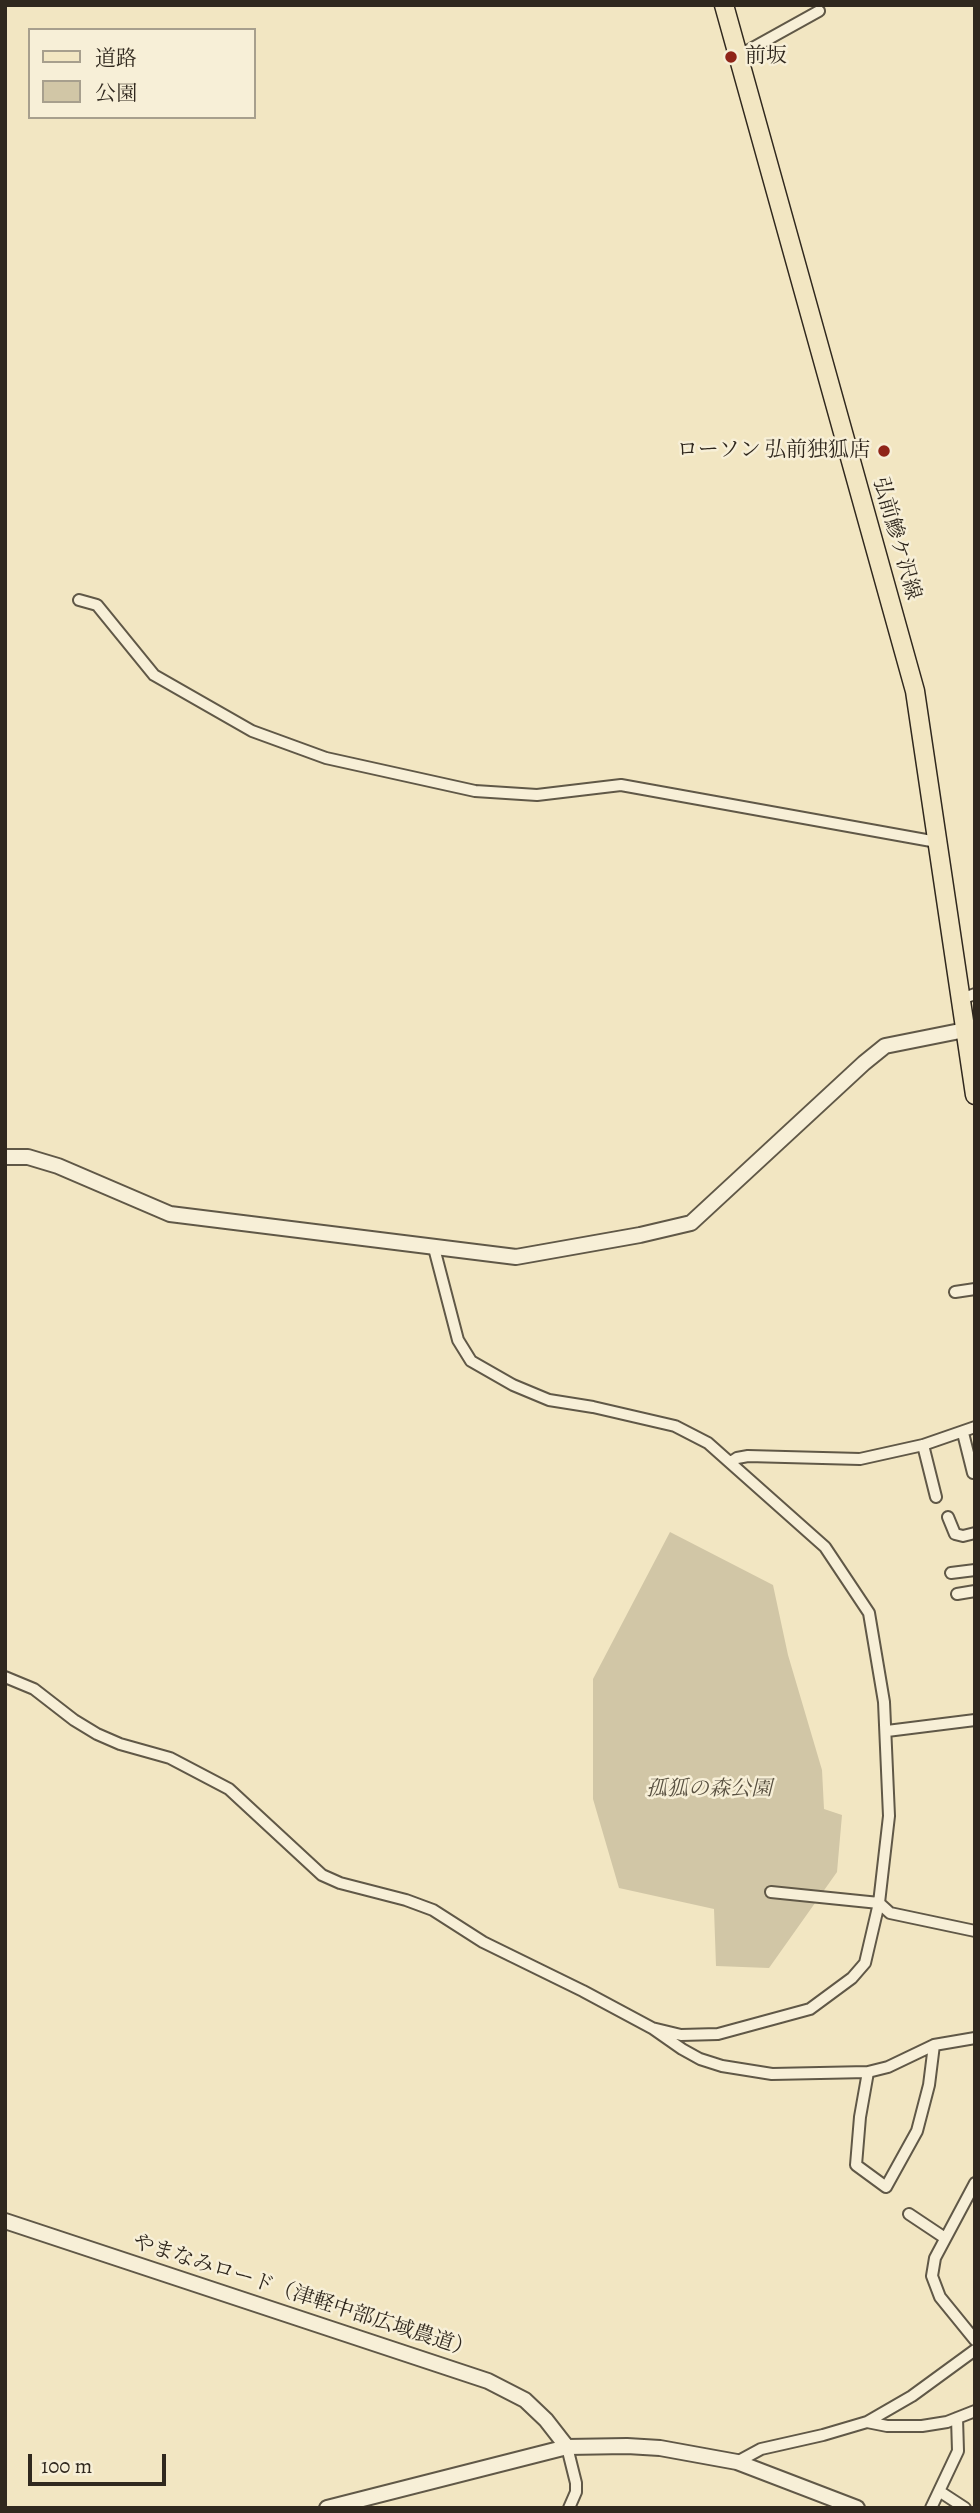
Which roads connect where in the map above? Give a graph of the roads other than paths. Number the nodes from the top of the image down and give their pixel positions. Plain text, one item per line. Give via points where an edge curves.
1 (724, 5) edge
2 (819, 11) dead end
3 (738, 56) junction
4 (79, 600) dead end
5 (937, 842) junction
6 (968, 997) edge
7 (965, 1030) junction
8 (975, 1095) edge
9 (5, 1157) edge
10 (434, 1248) junction
11 (975, 1289) edge
12 (955, 1292) dead end
13 (975, 1427) edge
14 (962, 1433) junction
15 (923, 1445) junction
16 (731, 1462) junction
17 (972, 1473) dead end
18 (936, 1497) dead end
19 (948, 1517) dead end
20 (975, 1533) edge
21 (975, 1570) edge
22 (951, 1573) dead end
23 (975, 1591) edge
24 (957, 1594) dead end
25 (5, 1677) edge
26 (975, 1720) edge
27 (887, 1731) junction
28 (771, 1892) dead end
29 (879, 1903) junction
30 (975, 1931) edge
31 (652, 2028) junction
32 (975, 2038) edge
33 (934, 2045) junction
34 (868, 2072) junction
35 (975, 2183) edge
36 (909, 2214) dead end
37 (5, 2221) edge
38 (945, 2238) junction
39 (975, 2340) edge
40 (975, 2350) edge
41 (975, 2411) edge
42 (957, 2418) junction
43 (867, 2422) junction
44 (567, 2447) junction
45 (737, 2462) junction
46 (939, 2491) junction
47 (327, 2508) edge
48 (569, 2508) edge
49 (857, 2508) edge
50 (931, 2508) edge
51 (965, 2508) edge

1 - 3 main road, 弘前鰺ケ沢線
2 - 3 street
3 - 5 main road, 弘前鰺ケ沢線 via 908,662
4 - 5 street via 97,605 154,675 252,731 326,758 475,791 537,794 621,785
5 - 6 main road, 弘前鰺ケ沢線
6 - 7 main road, 弘前鰺ケ沢線
7 - 8 main road, 弘前鰺ケ沢線
7 - 10 street via 886,1046 691,1223 516,1257
9 - 10 street via 28,1157 58,1166 170,1214
10 - 16 street via 458,1340 471,1362 549,1400 675,1426 708,1443
11 - 12 street
13 - 14 street
14 - 15 street
14 - 17 street
15 - 16 street via 860,1459 748,1456
15 - 18 street
16 - 27 street via 825,1547 869,1613
19 - 20 street via 955,1534
21 - 22 street
23 - 24 street
25 - 31 street via 34,1689 97,1734 170,1758 229,1789 323,1875 433,1910 483,1942
26 - 27 street
27 - 29 street via 889,1816
28 - 29 street
29 - 30 street via 890,1913
29 - 31 street via 865,1963 810,2009 718,2034 681,2035
31 - 34 street via 700,2059 722,2066 772,2074
32 - 33 street
33 - 34 street
33 - 34 street via 917,2131 886,2187 856,2165
35 - 38 street
36 - 38 street
37 - 44 street, やまなみロード（津軽中部広域農道） via 488,2381 525,2400
38 - 39 street via 932,2276 940,2297
40 - 43 street
41 - 42 street
42 - 43 street via 922,2426
42 - 46 street via 958,2451
43 - 45 street via 761,2449
44 - 45 street via 660,2448
44 - 47 street
44 - 48 street via 576,2483
45 - 49 street
46 - 50 street
46 - 51 street

